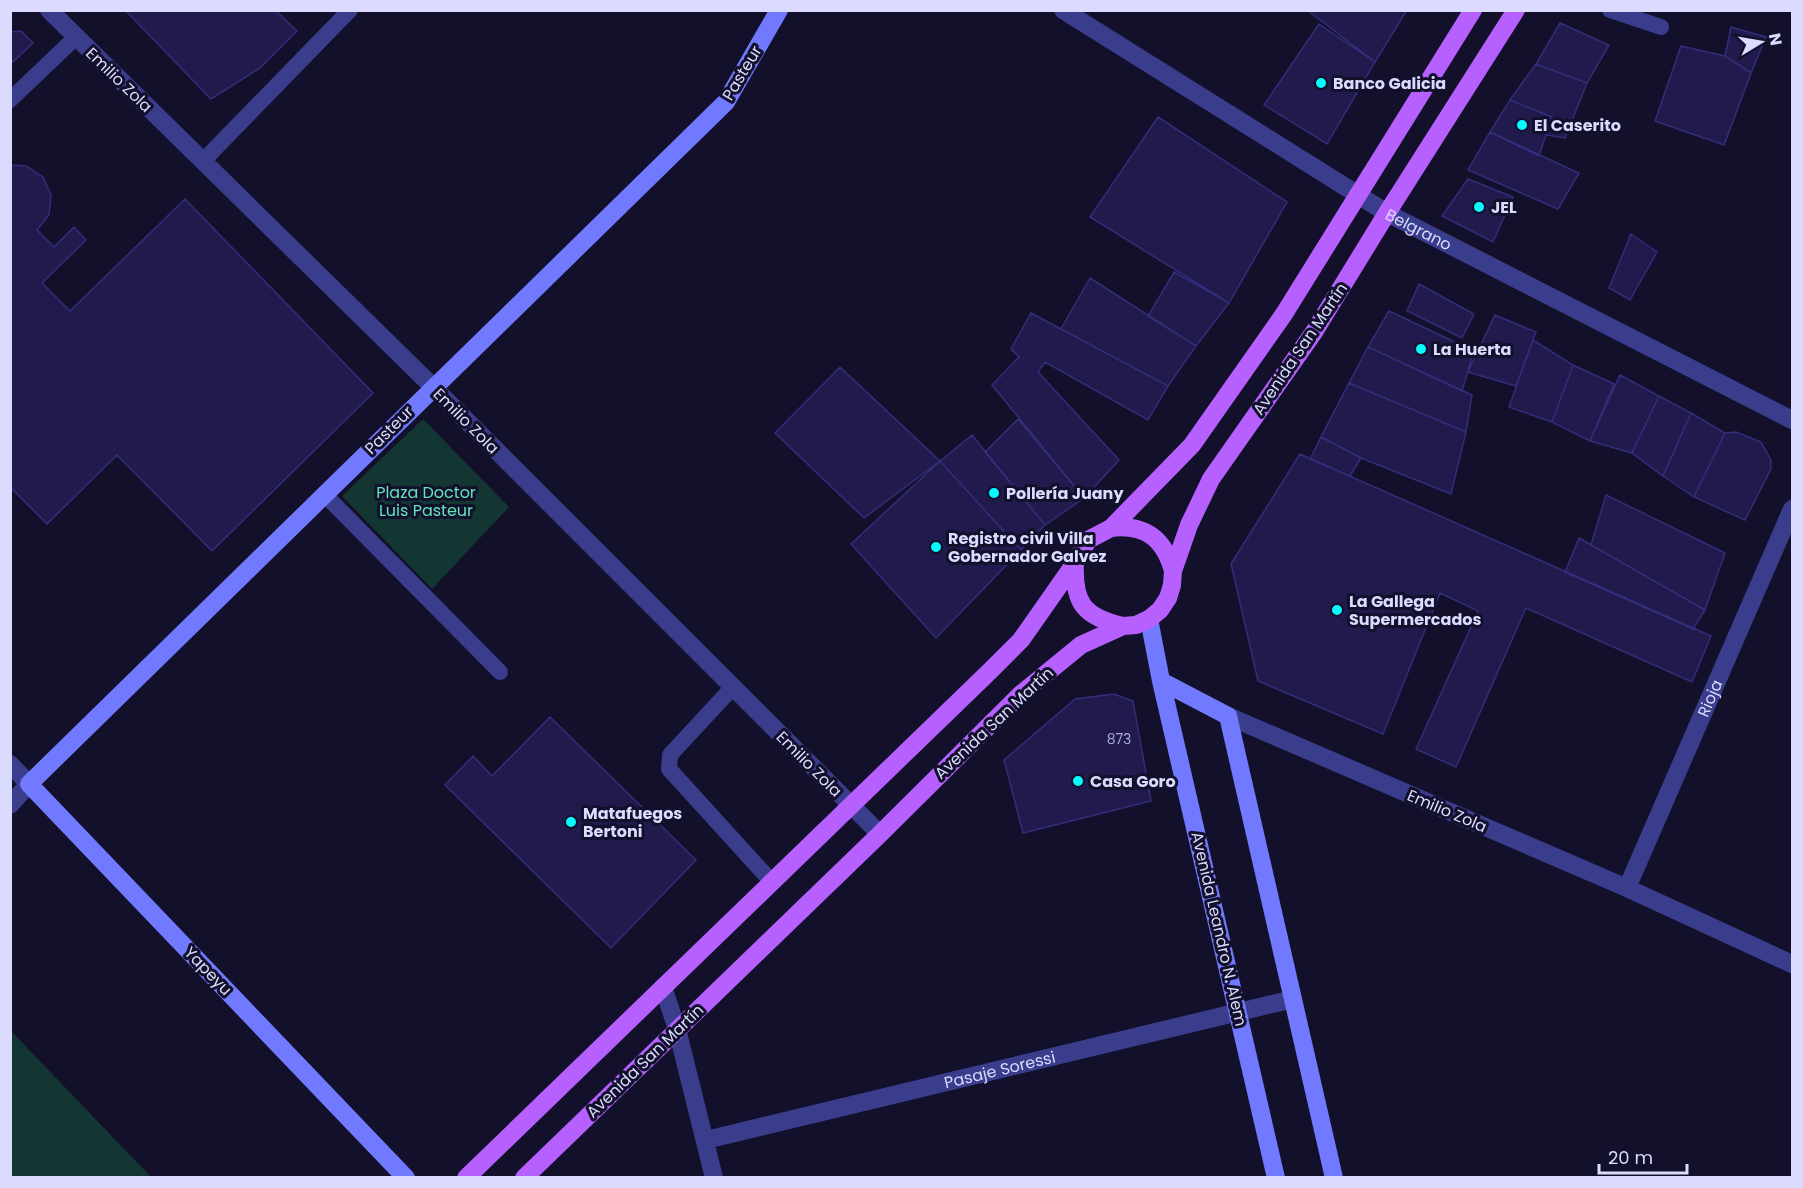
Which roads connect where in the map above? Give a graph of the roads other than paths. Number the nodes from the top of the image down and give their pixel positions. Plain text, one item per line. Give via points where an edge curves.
1 (49, 10) edge
2 (350, 10) edge
3 (779, 10) edge
4 (1063, 10) edge
5 (1473, 10) edge
6 (1516, 10) edge
7 (1610, 10) edge
8 (1661, 27) dead end
9 (76, 37) junction
10 (10, 100) edge
11 (202, 161) junction
12 (1358, 194) junction
13 (1387, 213) junction
14 (433, 387) junction
15 (1792, 420) edge
16 (324, 494) junction
17 (1792, 509) edge
18 (1111, 528) junction
19 (1075, 563) junction
20 (1173, 571) junction
21 (1149, 619) junction
22 (1123, 626) junction
23 (500, 672) dead end
24 (1161, 681) junction
25 (733, 687) junction
26 (1228, 716) junction
27 (10, 764) edge
28 (30, 784) junction
29 (10, 805) edge
30 (850, 805) junction
31 (880, 834) junction
32 (771, 881) junction
33 (1627, 888) junction
34 (1792, 964) edge
35 (663, 987) junction
36 (1293, 999) junction
37 (1238, 1011) junction
38 (677, 1029) junction
39 (706, 1140) junction
40 (406, 1178) edge
41 (466, 1178) edge
42 (524, 1178) edge
43 (714, 1178) edge
44 (1276, 1178) edge
45 (1334, 1178) edge

1 - 9 street, Emilio Zola
2 - 11 lane
3 - 14 street, Pasteur via 726,102
4 - 12 street, Belgrano
5 - 12 main road, Avenida San Martín
6 - 13 main road, Avenida San Martín
7 - 8 lane
9 - 10 lane
9 - 11 street, Emilio Zola
11 - 14 street, Emilio Zola
12 - 13 street, Belgrano
12 - 18 main road, Avenida San Martín via 1284,314 1192,445
13 - 15 street, Belgrano
13 - 20 main road, Avenida San Martín via 1314,332 1211,479
14 - 16 street, Pasteur
14 - 25 street, Emilio Zola
16 - 23 lane
16 - 28 street, Pasteur
17 - 33 street, Rioja
18 - 19 main road, Avenida San Martín via 1088,540
18 - 20 main road via 1125,526 1151,535 1162,545
19 - 22 main road via 1074,585 1083,606 1101,621
19 - 30 main road, Avenida San Martín via 1021,640
20 - 21 main road, Avenida San Martín via 1168,598
21 - 22 main road, Avenida San Martín
21 - 24 street
22 - 31 main road, Avenida San Martín via 1081,645 1020,694
24 - 26 street, Emilio Zola
24 - 37 street, Avenida Leandro N. Alem
25 - 30 street, Emilio Zola
25 - 32 lane via 670,755 669,769
26 - 33 street, Emilio Zola
26 - 36 street
27 - 28 street, Yapeyu
28 - 29 street
28 - 40 street, Yapeyu
30 - 31 street, Emilio Zola
30 - 32 main road, Avenida San Martín
31 - 38 main road, Avenida San Martín
32 - 35 main road, Avenida San Martín
33 - 34 street, Emilio Zola
35 - 38 street
35 - 41 main road, Avenida San Martín
36 - 37 street, Pasaje Soressi
36 - 45 street
37 - 39 street, Pasaje Soressi
37 - 44 street, Avenida Leandro N. Alem
38 - 39 street
38 - 42 main road, Avenida San Martín
39 - 43 street

